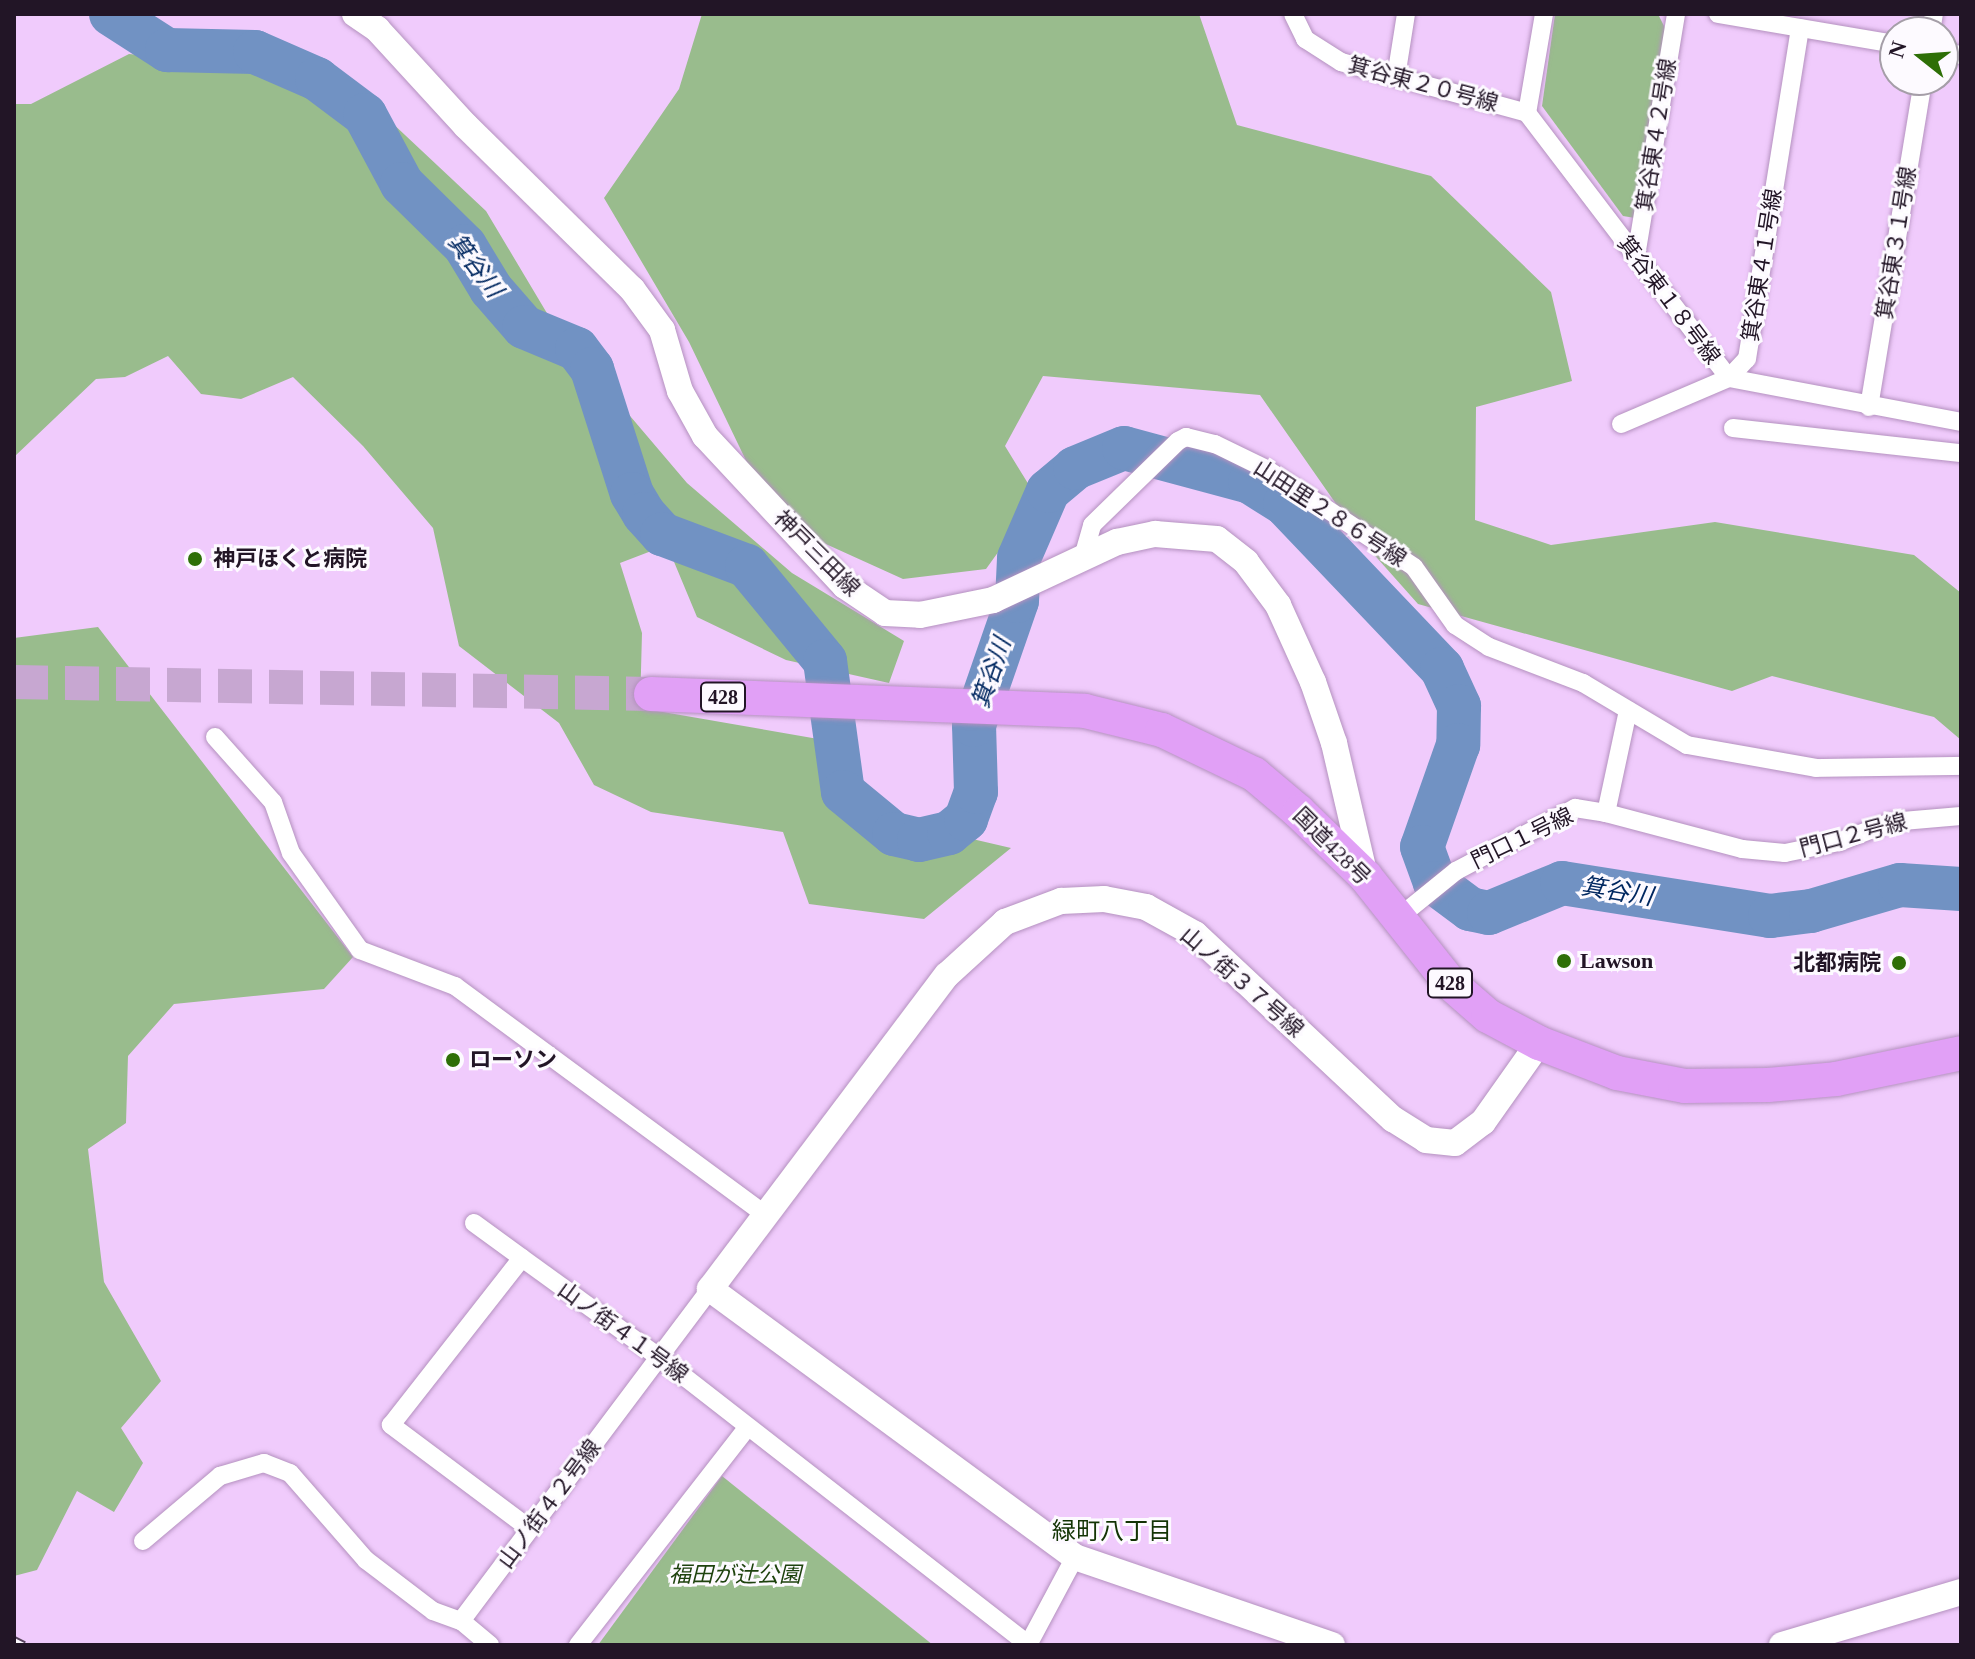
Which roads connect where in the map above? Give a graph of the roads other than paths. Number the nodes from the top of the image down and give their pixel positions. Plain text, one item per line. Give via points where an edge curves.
1 (355, 14) edge
2 (1293, 14) edge
3 (1406, 14) edge
4 (1544, 14) edge
5 (1676, 14) edge
6 (1718, 14) edge
7 (1800, 28) junction
8 (1879, 41) edge
9 (1396, 77) junction
10 (1920, 96) edge
11 (1527, 113) junction
12 (1636, 256) junction
13 (1729, 378) junction
14 (1869, 407) junction
15 (1961, 422) edge
16 (1621, 424) dead end
17 (1733, 428) dead end
18 (1961, 453) edge
19 (1083, 557) junction
20 (651, 694) tunnel mouth
21 (1628, 710) junction
22 (215, 737) dead end
23 (1961, 766) edge
24 (1606, 813) junction
25 (1961, 816) edge
26 (1365, 876) junction
27 (1410, 910) junction
28 (1539, 1043) junction
29 (1961, 1053) edge
30 (766, 1215) junction
31 (474, 1223) dead end
32 (522, 1258) junction
33 (710, 1289) junction
34 (659, 1357) junction
35 (748, 1427) junction
36 (530, 1529) junction
37 (143, 1541) dead end
38 (1075, 1557) junction
39 (1961, 1592) edge
40 (461, 1621) junction
41 (1284, 1639) edge
42 (1028, 1644) edge
43 (490, 1645) edge
44 (578, 1645) edge
45 (1332, 1645) edge
46 (1782, 1645) edge

1 - 19 street, 神戸三田線 via 377,29 466,126 632,289 662,330 680,391 705,436 845,586 885,613 920,615 993,600
2 - 9 street, 箕谷東２０号線 via 1305,39 1341,62
3 - 9 street
4 - 11 street
5 - 12 street, 箕谷東４２号線
6 - 7 street
7 - 8 street
7 - 13 street, 箕谷東４１号線 via 1747,359
9 - 11 street, 箕谷東２０号線
10 - 14 street, 箕谷東３１号線
11 - 12 street, 箕谷東１８号線
12 - 13 street, 箕谷東１８号線
13 - 14 street, 箕谷東１８号線
13 - 16 street
14 - 15 street, 箕谷東１８号線
17 - 18 street
19 - 21 street, 山田里２８６号線 via 1092,525 1178,441 1186,437 1215,444 1268,470 1414,567 1455,625 1489,647 1583,683
19 - 26 street, 神戸三田線 via 1117,542 1186,533 1217,539 1246,562 1278,605 1313,682 1334,743
20 - 26 highway, 国道428号 / 428 via 1085,711 1162,730 1254,774
21 - 23 street, 山田里２８６号線 via 1687,745 1816,768
21 - 24 street, 門口１号線
22 - 30 street via 273,802 291,853 360,950 455,986
24 - 25 street, 門口２号線 via 1742,849 1785,853 1839,842 1891,822
24 - 27 street, 門口１号線 via 1575,808 1456,871
26 - 27 highway, 国道428号 / 428
27 - 28 highway, 国道428号 / 428 via 1459,991 1488,1016
28 - 29 highway, 国道428号 / 428 via 1617,1073 1685,1086 1836,1079
28 - 30 street, 山ノ街３７号線 via 1483,1122 1455,1143 1426,1140 1393,1119 1195,934 1146,907 1104,899 1061,901 1005,922 947,975
30 - 33 street, 山ノ街３７号線
31 - 32 street, 山ノ街４１号線
32 - 34 street, 山ノ街４１号線
32 - 36 street via 391,1425
33 - 34 street, 山ノ街３７号線
33 - 38 street
34 - 35 street, 山ノ街４１号線
34 - 36 street, 山ノ街４２号線
35 - 42 street, 山ノ街４１号線
35 - 44 street
36 - 40 street, 山ノ街４２号線
37 - 40 street via 220,1476 264,1463 290,1473 366,1560 433,1611
38 - 41 street
38 - 42 street
39 - 46 street
40 - 43 street
41 - 45 street

